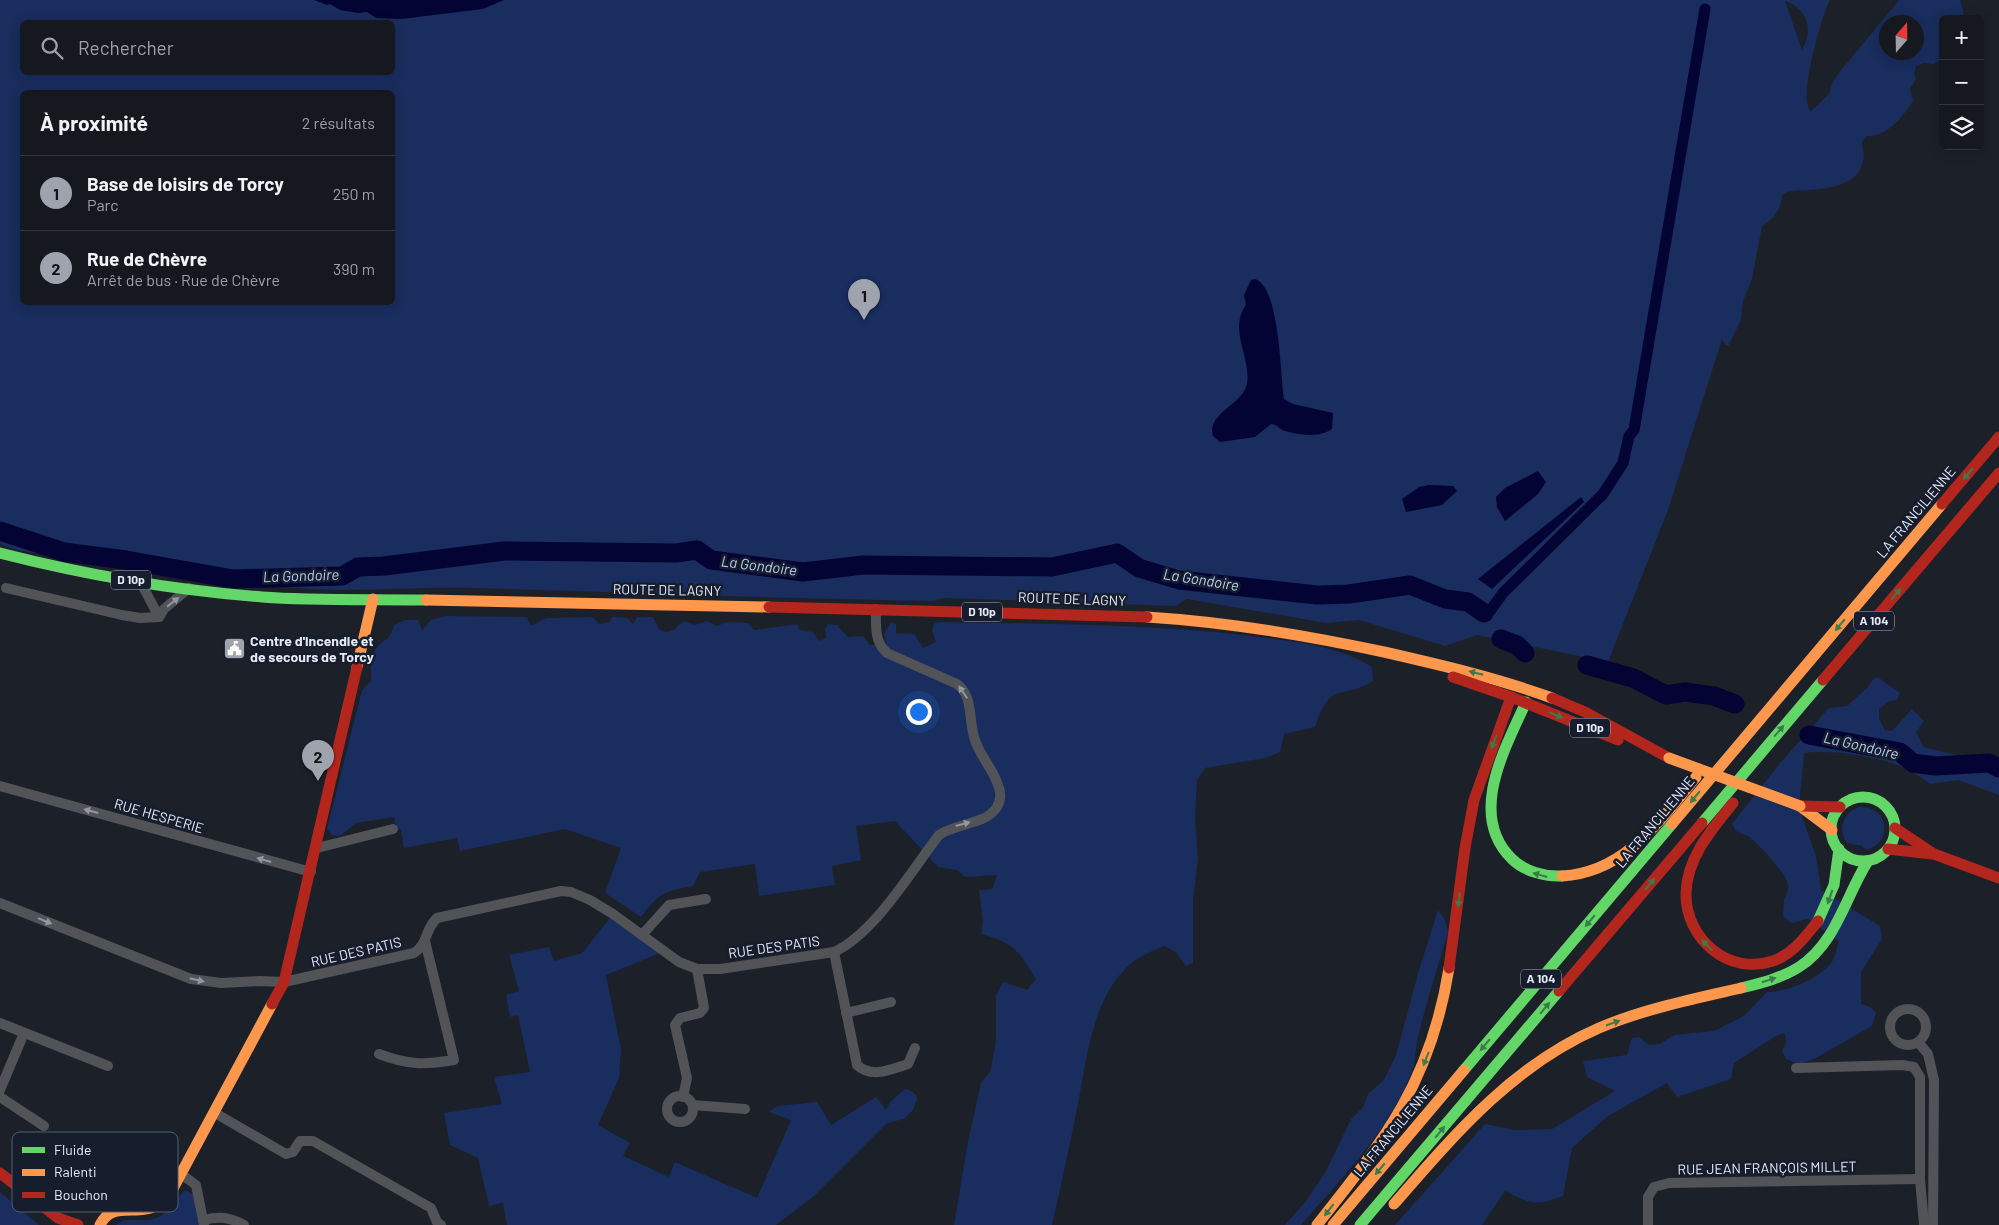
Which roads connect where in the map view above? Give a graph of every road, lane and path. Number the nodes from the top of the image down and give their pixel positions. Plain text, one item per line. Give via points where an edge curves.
1 (1999, 437) edge
2 (1999, 473) edge
3 (0, 554) edge
4 (140, 581) junction
5 (6, 588) dead end
6 (189, 588) junction
7 (374, 599) junction
8 (876, 609) junction
9 (159, 617) junction
10 (1397, 657) junction
11 (1523, 686) junction
12 (1539, 692) junction
13 (1511, 697) junction
14 (1526, 702) junction
15 (1749, 733) junction
16 (1669, 758) junction
17 (1748, 768) junction
18 (0, 786) edge
19 (1800, 806) junction
20 (1840, 807) junction
21 (1895, 828) junction
22 (393, 829) dead end
23 (1832, 830) junction
24 (317, 848) junction
25 (1839, 849) junction
26 (1888, 849) junction
27 (1934, 854) junction
28 (1868, 860) junction
29 (311, 872) junction
30 (1999, 878) edge
31 (706, 899) dead end
32 (0, 903) edge
33 (642, 935) junction
34 (425, 941) junction
35 (834, 952) junction
36 (697, 969) junction
37 (284, 982) junction
38 (891, 1002) dead end
39 (846, 1012) junction
40 (0, 1023) edge
41 (24, 1033) junction
42 (1918, 1042) dead end
43 (915, 1048) dead end
44 (379, 1054) dead end
45 (108, 1066) dead end
46 (1796, 1068) dead end
47 (0, 1090) edge
48 (682, 1097) junction
49 (0, 1098) edge
50 (692, 1105) junction
51 (745, 1109) dead end
52 (215, 1113) junction
53 (44, 1126) dead end
54 (0, 1173) edge
55 (181, 1174) junction
56 (1920, 1179) junction
57 (178, 1180) edge
58 (12, 1182) edge
59 (50, 1212) edge
60 (113, 1212) edge
61 (204, 1222) edge
62 (1362, 1224) edge
63 (78, 1225) edge
64 (100, 1225) edge
65 (244, 1225) edge
66 (441, 1225) edge
67 (1317, 1225) edge
68 (1333, 1225) edge
69 (1648, 1225) edge
70 (1924, 1225) edge
71 (1933, 1225) edge

1 -> 15 main road, LA FRANCILIENNE / A 104
17 -> 2 main road, A 104
3 - 4 main road, D 10p via 57,568
4 - 6 main road, D 10p
4 - 9 street
5 - 9 street via 122,615
6 - 7 main road, D 10p via 264,597
9 -> 6 street
7 - 8 main road, ROUTE DE LAGNY / D 10p
7 - 24 main road
8 - 10 main road, ROUTE DE LAGNY / D 10p via 1196,620 1303,635
35 -> 8 street, RUE DES PATIS via 864,932 946,830 991,814 999,801 998,784 975,741 965,692 956,684 882,649 876,632
11 -> 10 main road, D 10p via 1475,672
10 - 13 main road, D 10p
11 - 12 main road, D 10p
11 - 13 main road
11 - 14 main road
12 - 14 main road
12 - 16 main road, D 10p via 1585,712
13 - 14 main road, D 10p
13 -> 67 main road via 1483,770 1471,815 1445,992 1429,1053 1394,1122
15 -> 14 main road via 1726,742 1636,844 1617,859 1584,874 1554,878 1529,871 1512,859 1501,847 1492,824 1496,778
14 -> 16 main road, D 10p
15 -> 68 main road, LA FRANCILIENNE / A 104
16 - 19 main road, D 10p, bridge
25 -> 17 main road via 1835,880 1824,911 1792,953 1772,962 1751,965 1729,961 1706,946 1689,915 1686,895 1689,875 1694,858 1707,836 1741,795
62 -> 17 main road, A 104
29 -> 18 street, RUE HESPERIE
19 - 20 main road, D 10p
19 - 23 main road, D 10p
20 - 21 main road via 1853,799 1873,799 1888,810
20 - 23 main road via 1834,816
21 - 26 main road via 1894,839
21 - 27 main road
22 - 24 street
23 - 25 main road
24 - 29 main road
25 - 28 main road via 1852,859
26 - 27 main road
26 - 28 main road via 1879,857
27 - 30 main road
62 -> 28 main road via 1383,1216 1470,1116 1542,1058 1600,1027 1771,980 1809,961 1826,940
29 - 37 main road
31 - 33 street via 669,906
32 -> 37 street via 191,979 220,983
33 - 34 street, RUE DES PATIS via 590,900 560,891 444,916 433,922
33 - 36 street, RUE DES PATIS via 679,962
34 - 37 street, RUE DES PATIS via 414,953
34 - 44 street via 454,1060 401,1063
35 - 36 street, RUE DES PATIS via 720,969
35 - 39 street
36 - 48 street via 704,1008 700,1013 680,1018 675,1025 688,1078
37 - 52 main road
38 - 39 street
39 - 43 street via 857,1065 864,1071 875,1073 908,1064
40 - 41 street
41 - 45 street
41 - 47 street
42 - 71 street via 1928,1054 1934,1080
46 - 56 street via 1914,1067 1920,1078
48 - 50 street via 689,1099
48 - 50 street via 674,1098 669,1104 668,1112 672,1119 688,1120 693,1113
49 - 53 street
50 - 51 street
52 - 55 main road
52 - 66 street via 286,1154 293,1152 300,1140 313,1141 430,1208
54 - 58 main road
55 - 57 main road
55 - 61 street via 196,1185
56 - 69 street, RUE JEAN FRANÇOIS MILLET via 1669,1183 1654,1187 1648,1197
56 - 70 street
59 - 63 main road
60 - 64 main road
61 - 65 street via 224,1217

